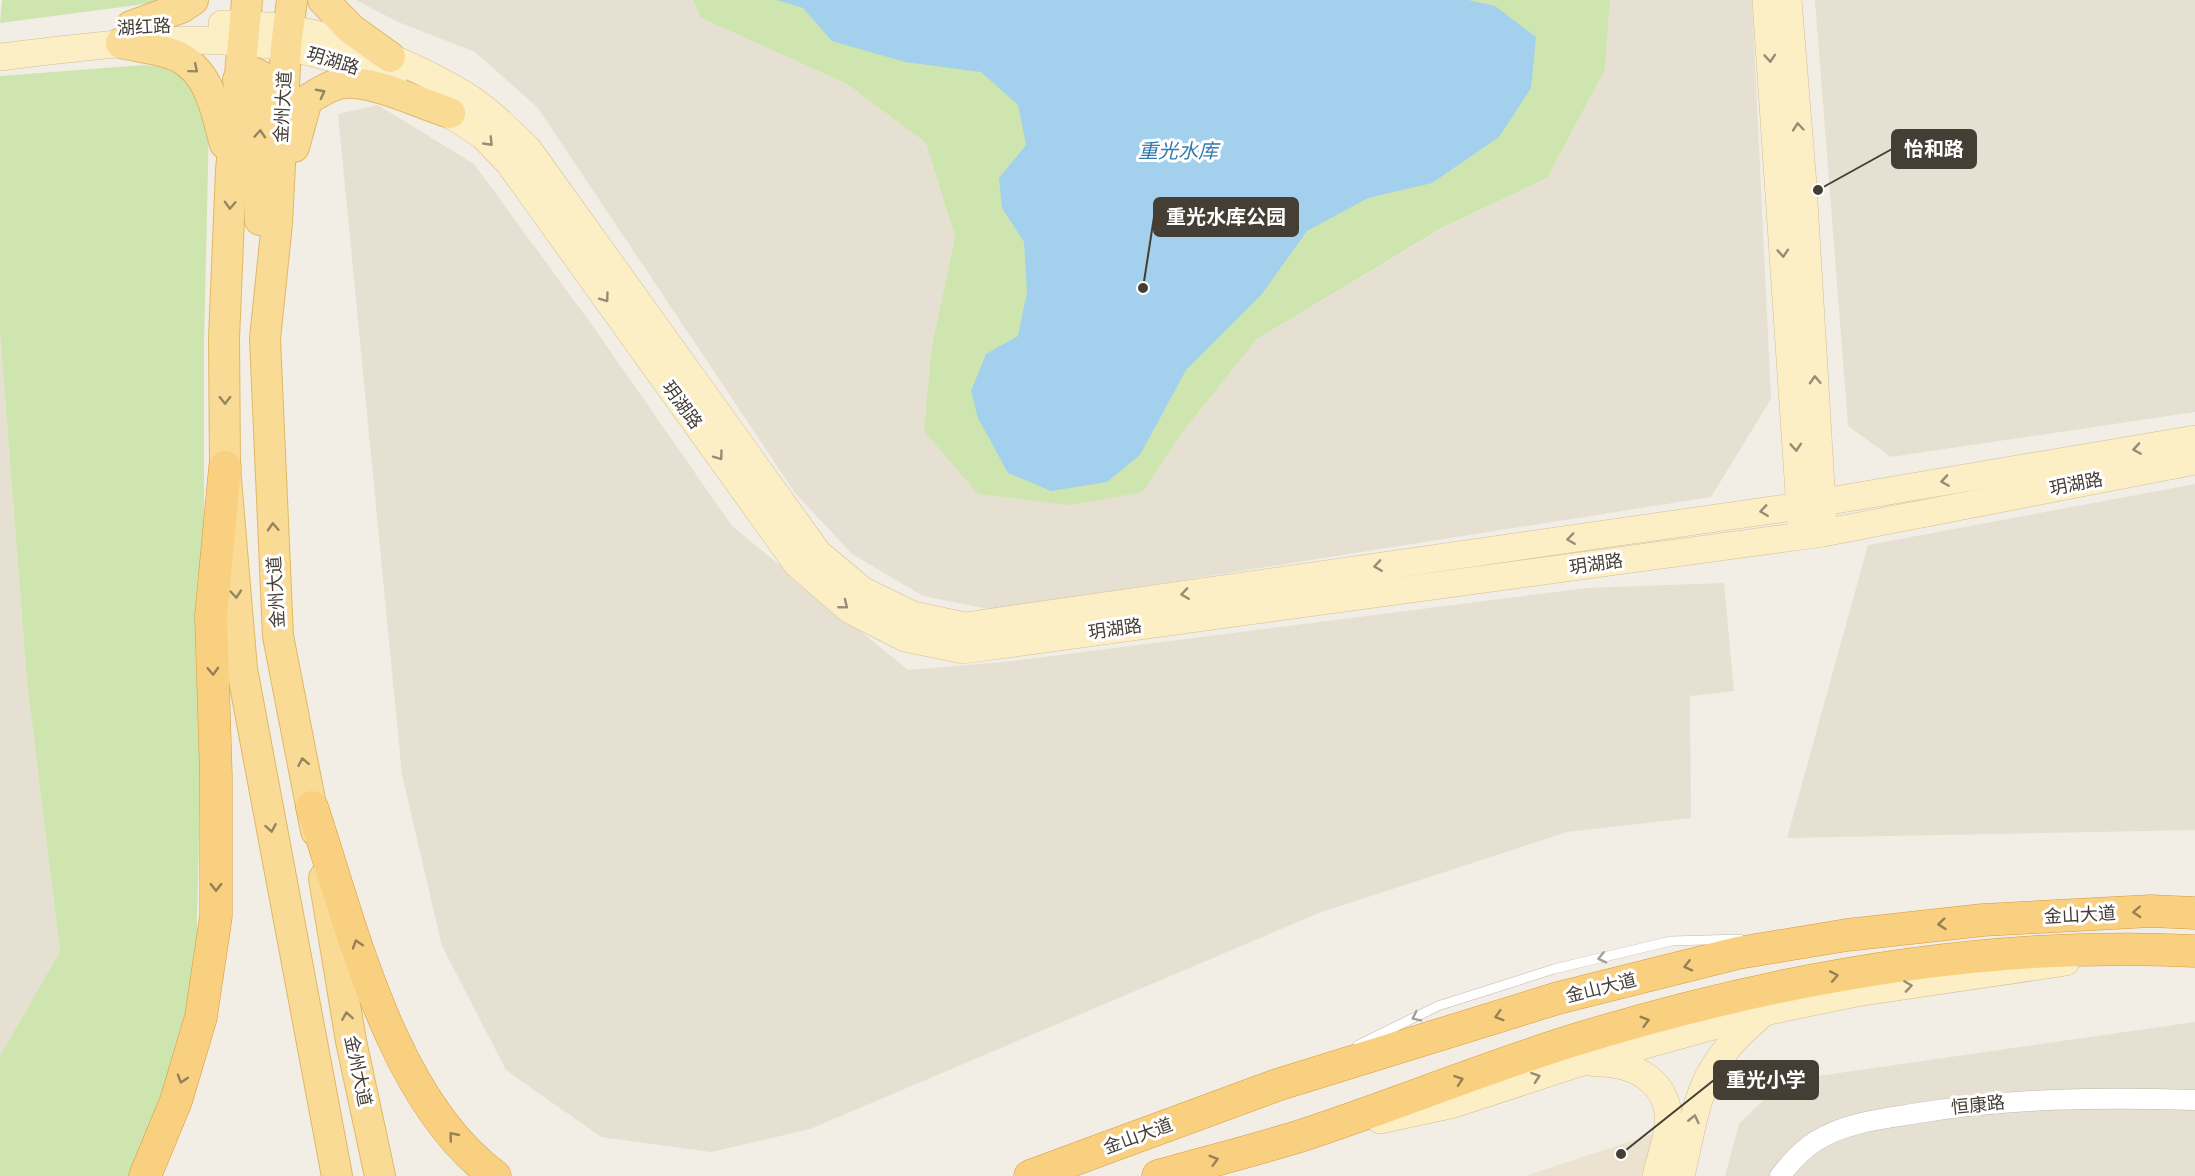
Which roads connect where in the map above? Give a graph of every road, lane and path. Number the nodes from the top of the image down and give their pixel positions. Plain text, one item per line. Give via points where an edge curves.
1 (193, 0) edge
2 (323, 0) edge
3 (1766, 0) edge
4 (1788, 0) edge
5 (244, 22) edge
6 (289, 24) edge
7 (126, 35) junction
8 (0, 41) edge
9 (0, 57) edge
10 (390, 57) junction
11 (238, 80) junction
12 (450, 113) junction
13 (231, 170) junction
14 (277, 223) junction
15 (265, 339) junction
16 (2195, 439) edge
17 (2195, 461) edge
18 (225, 467) junction
19 (1811, 504) junction
20 (1812, 535) junction
21 (312, 807) junction
22 (2195, 913) edge
23 (1847, 935) junction
24 (1753, 938) dead end
25 (1765, 938) dead end
26 (2149, 949) junction
27 (2195, 951) edge
28 (1764, 1012) junction
29 (1353, 1048) dead end
30 (1342, 1053) dead end
31 (1576, 1064) junction
32 (1277, 1085) junction
33 (2195, 1100) edge
34 (1296, 1137) junction
35 (145, 1176) edge
36 (337, 1176) edge
37 (380, 1176) edge
38 (495, 1176) edge
39 (1030, 1176) edge
40 (1158, 1176) edge
41 (1656, 1176) edge
42 (1681, 1176) edge
43 (1780, 1176) edge

1 - 7 main road
2 - 10 main road via 351,29
3 -> 19 main road
19 -> 4 main road via 1803,185
5 - 6 main road, 湖红路
5 - 7 main road, 湖红路
5 - 11 main road
6 - 10 main road, 玥湖路
6 - 12 main road, 玥湖路
6 - 14 main road, 金州大道
7 - 8 main road, 湖红路
7 - 9 main road, 湖红路
7 -> 13 main road via 178,57 201,73 214,101
19 -> 10 main road, 玥湖路 via 965,626 913,615 862,590 818,553 528,149 498,119 466,96
11 - 13 main road
15 -> 11 main road via 258,173 264,83 252,72
14 -> 12 main road via 307,100 344,83 366,85
12 -> 20 main road, 玥湖路 via 482,135 509,163 797,564 850,610 905,638 963,650
13 -> 18 main road via 224,339
14 - 15 main road, 金州大道
21 -> 15 main road, 金州大道 via 278,636
16 -> 19 main road, 玥湖路
17 - 20 main road, 玥湖路
18 -> 35 highway via 211,616 216,916 201,1017 176,1101
18 -> 36 main road via 242,669
19 - 20 main road
37 -> 21 main road, 金州大道 via 351,1041
38 -> 21 highway via 452,1137 410,1073 372,990
22 -> 23 highway, 金山大道 via 2151,911 1983,920
23 - 25 lane
23 -> 32 highway, 金山大道 via 1738,953 1558,998
24 -> 29 lane via 1671,941 1554,969 1438,1006
26 - 27 highway, 金山大道
28 -> 26 main road via 1856,993
34 -> 26 highway, 金山大道 via 1571,1041 1743,994 1852,972 1984,956
28 - 31 main road
42 -> 28 main road via 1701,1089 1728,1045
30 - 32 lane
34 -> 31 main road via 1454,1104
31 - 41 main road via 1631,1067 1660,1089 1667,1105 1668,1126
32 - 39 highway, 金山大道
33 - 43 street, 恒康路 via 2088,1098 1974,1103 1865,1122 1816,1141
40 -> 34 highway, 金山大道

